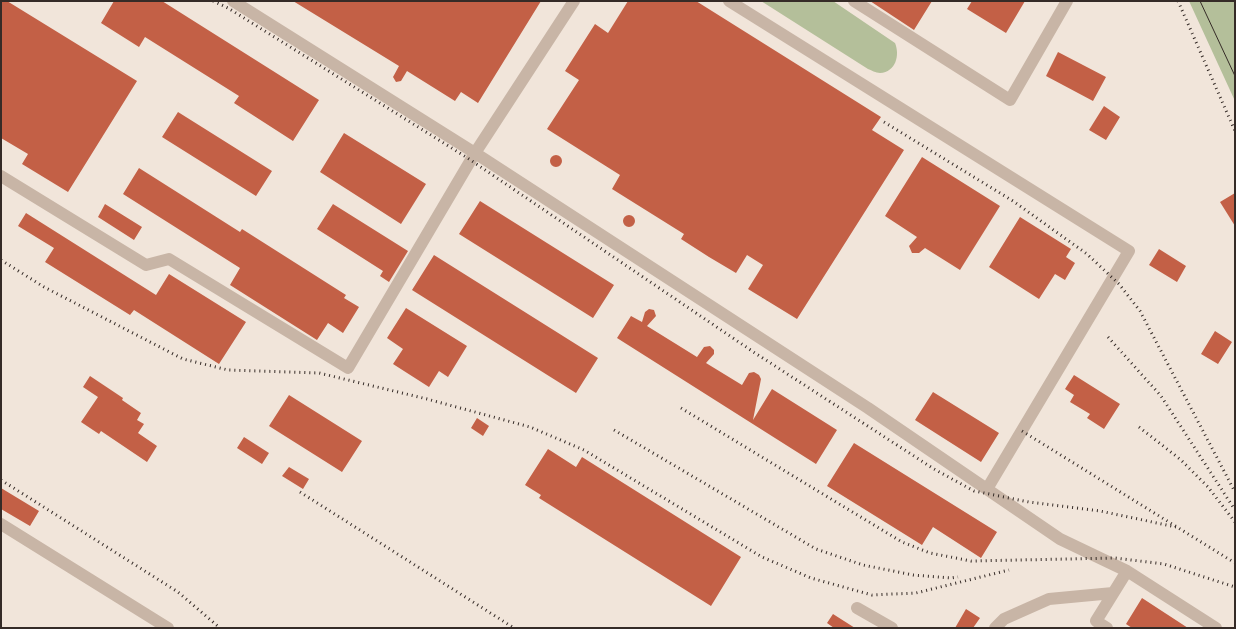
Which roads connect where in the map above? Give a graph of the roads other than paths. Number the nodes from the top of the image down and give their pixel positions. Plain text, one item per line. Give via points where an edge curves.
1 (233, 1) edge
2 (574, 1) edge
3 (729, 1) edge
4 (854, 1) edge
5 (1067, 1) edge
6 (475, 153) junction
7 (1, 176) edge
8 (987, 489) junction
9 (1, 524) edge
10 (1127, 572) junction
11 (1113, 593) junction
12 (857, 608) dead end
13 (168, 628) edge
14 (892, 628) edge
15 (995, 628) edge
16 (1107, 628) edge
17 (1216, 628) edge

1 - 6 street
2 - 6 street
3 - 8 street via 1129,251
4 - 5 street via 1010,100
6 - 7 street via 348,368 170,259 146,265
6 - 8 street
8 - 10 street via 1060,539
9 - 13 street
10 - 11 street
10 - 17 street
11 - 15 street via 1049,599 1004,619
11 - 16 street via 1096,621
12 - 14 street

